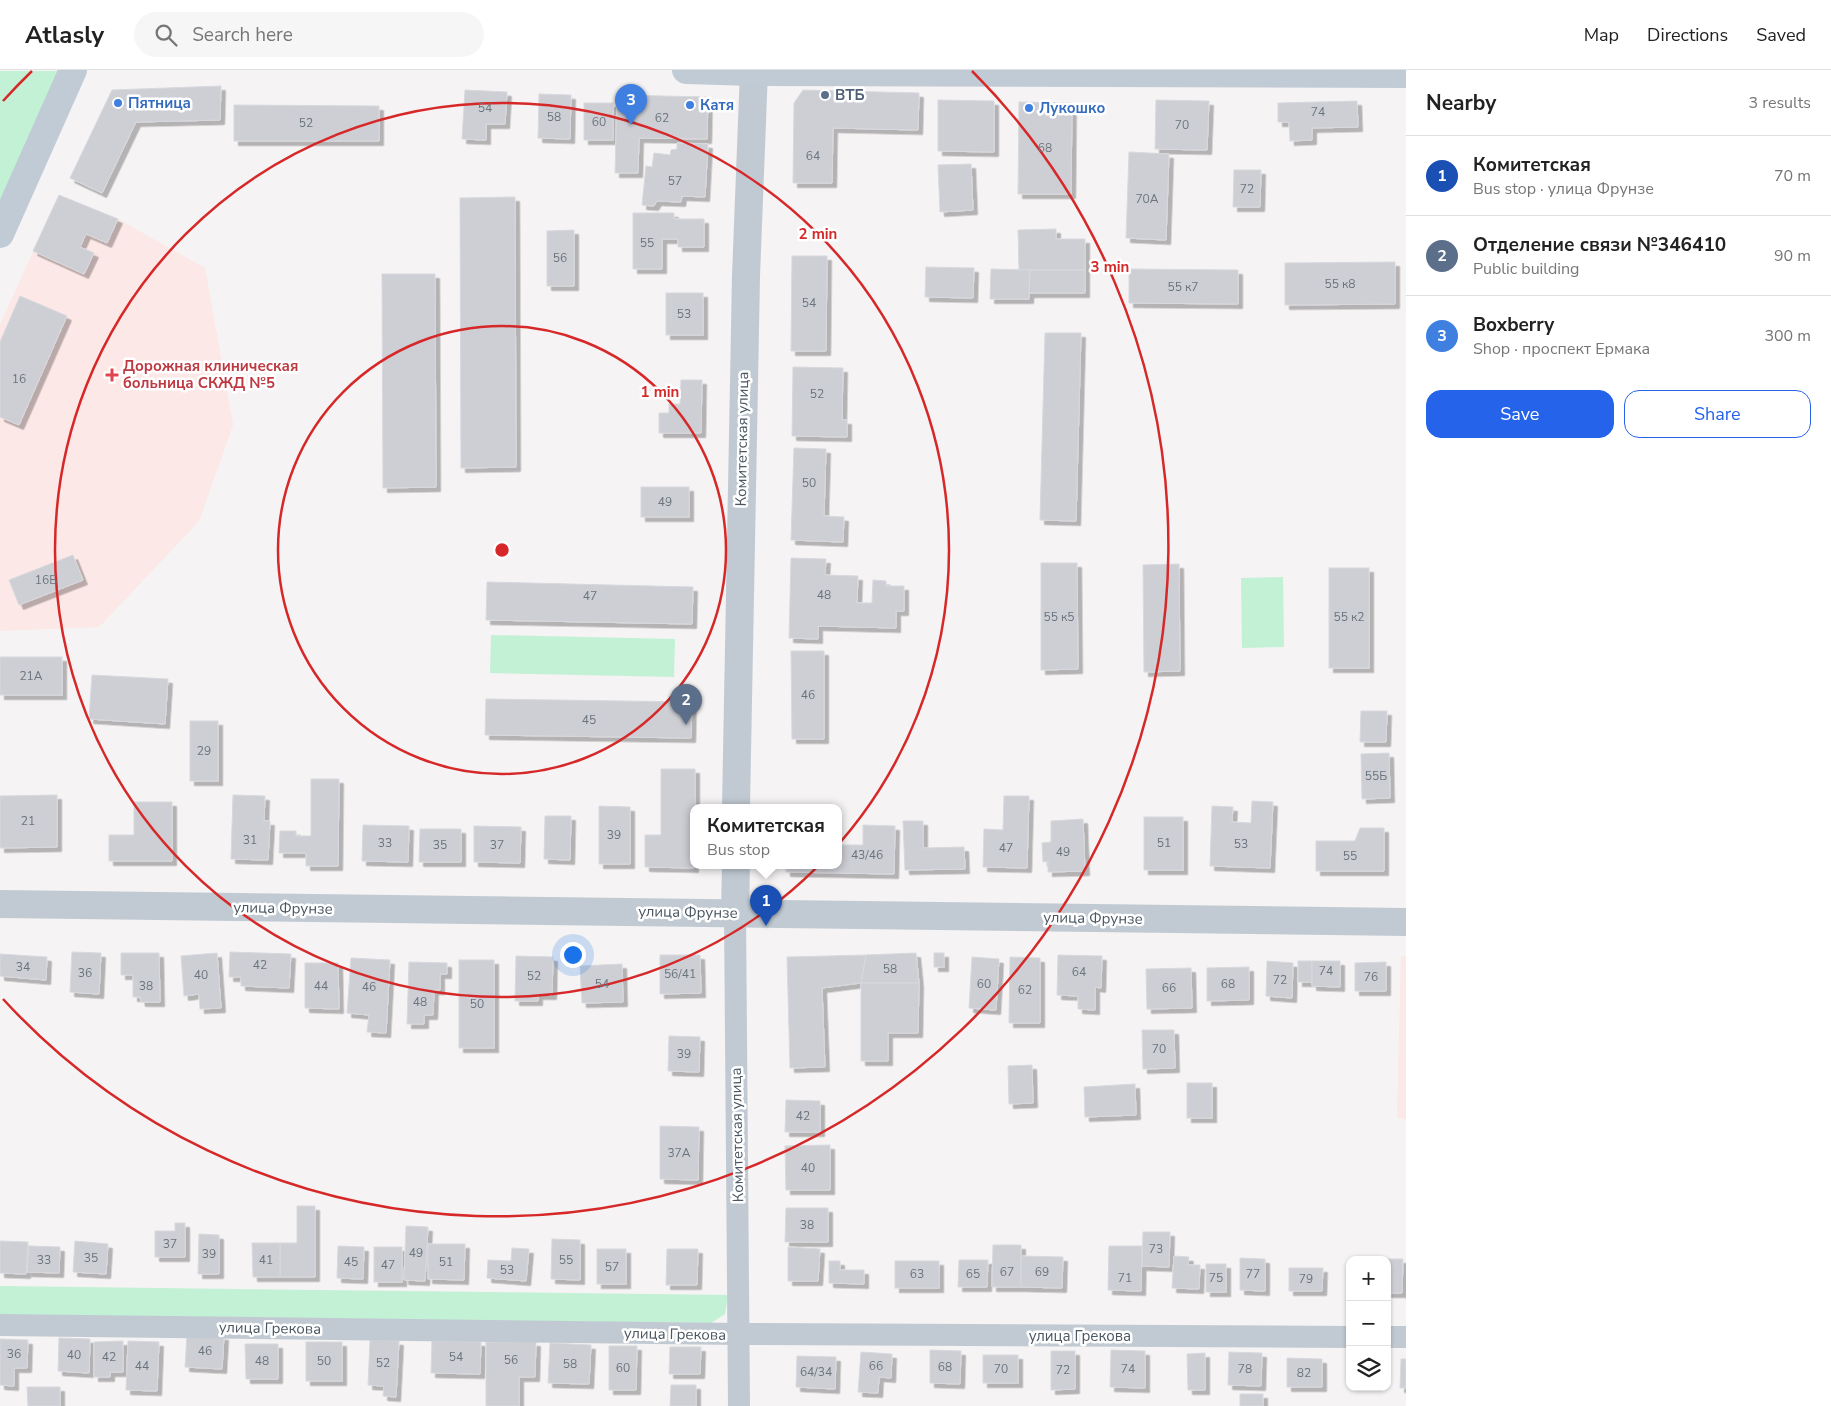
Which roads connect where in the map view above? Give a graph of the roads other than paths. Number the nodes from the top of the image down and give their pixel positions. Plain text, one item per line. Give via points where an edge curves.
1 (73, 70) edge
2 (686, 70) edge
3 (754, 71) edge
4 (1406, 74) edge
5 (0, 234) edge
6 (736, 804) edge
7 (736, 869) edge
8 (0, 904) edge
9 (735, 913) junction
10 (1406, 922) edge
11 (0, 1325) edge
12 (739, 1334) junction
13 (1346, 1337) edge
14 (1391, 1337) edge
15 (1406, 1337) edge
16 (739, 1406) edge

1 - 5 main road
2 - 3 main road
3 - 4 main road
3 - 6 street, Комитетская улица via 746,276
7 - 9 street, Комитетская улица
8 - 9 street, улица Фрунзе
9 - 10 street, улица Фрунзе
9 - 12 street, Комитетская улица
11 - 12 street, улица Грекова
12 - 13 street, улица Грекова
12 - 16 street, Комитетская улица
14 - 15 street

